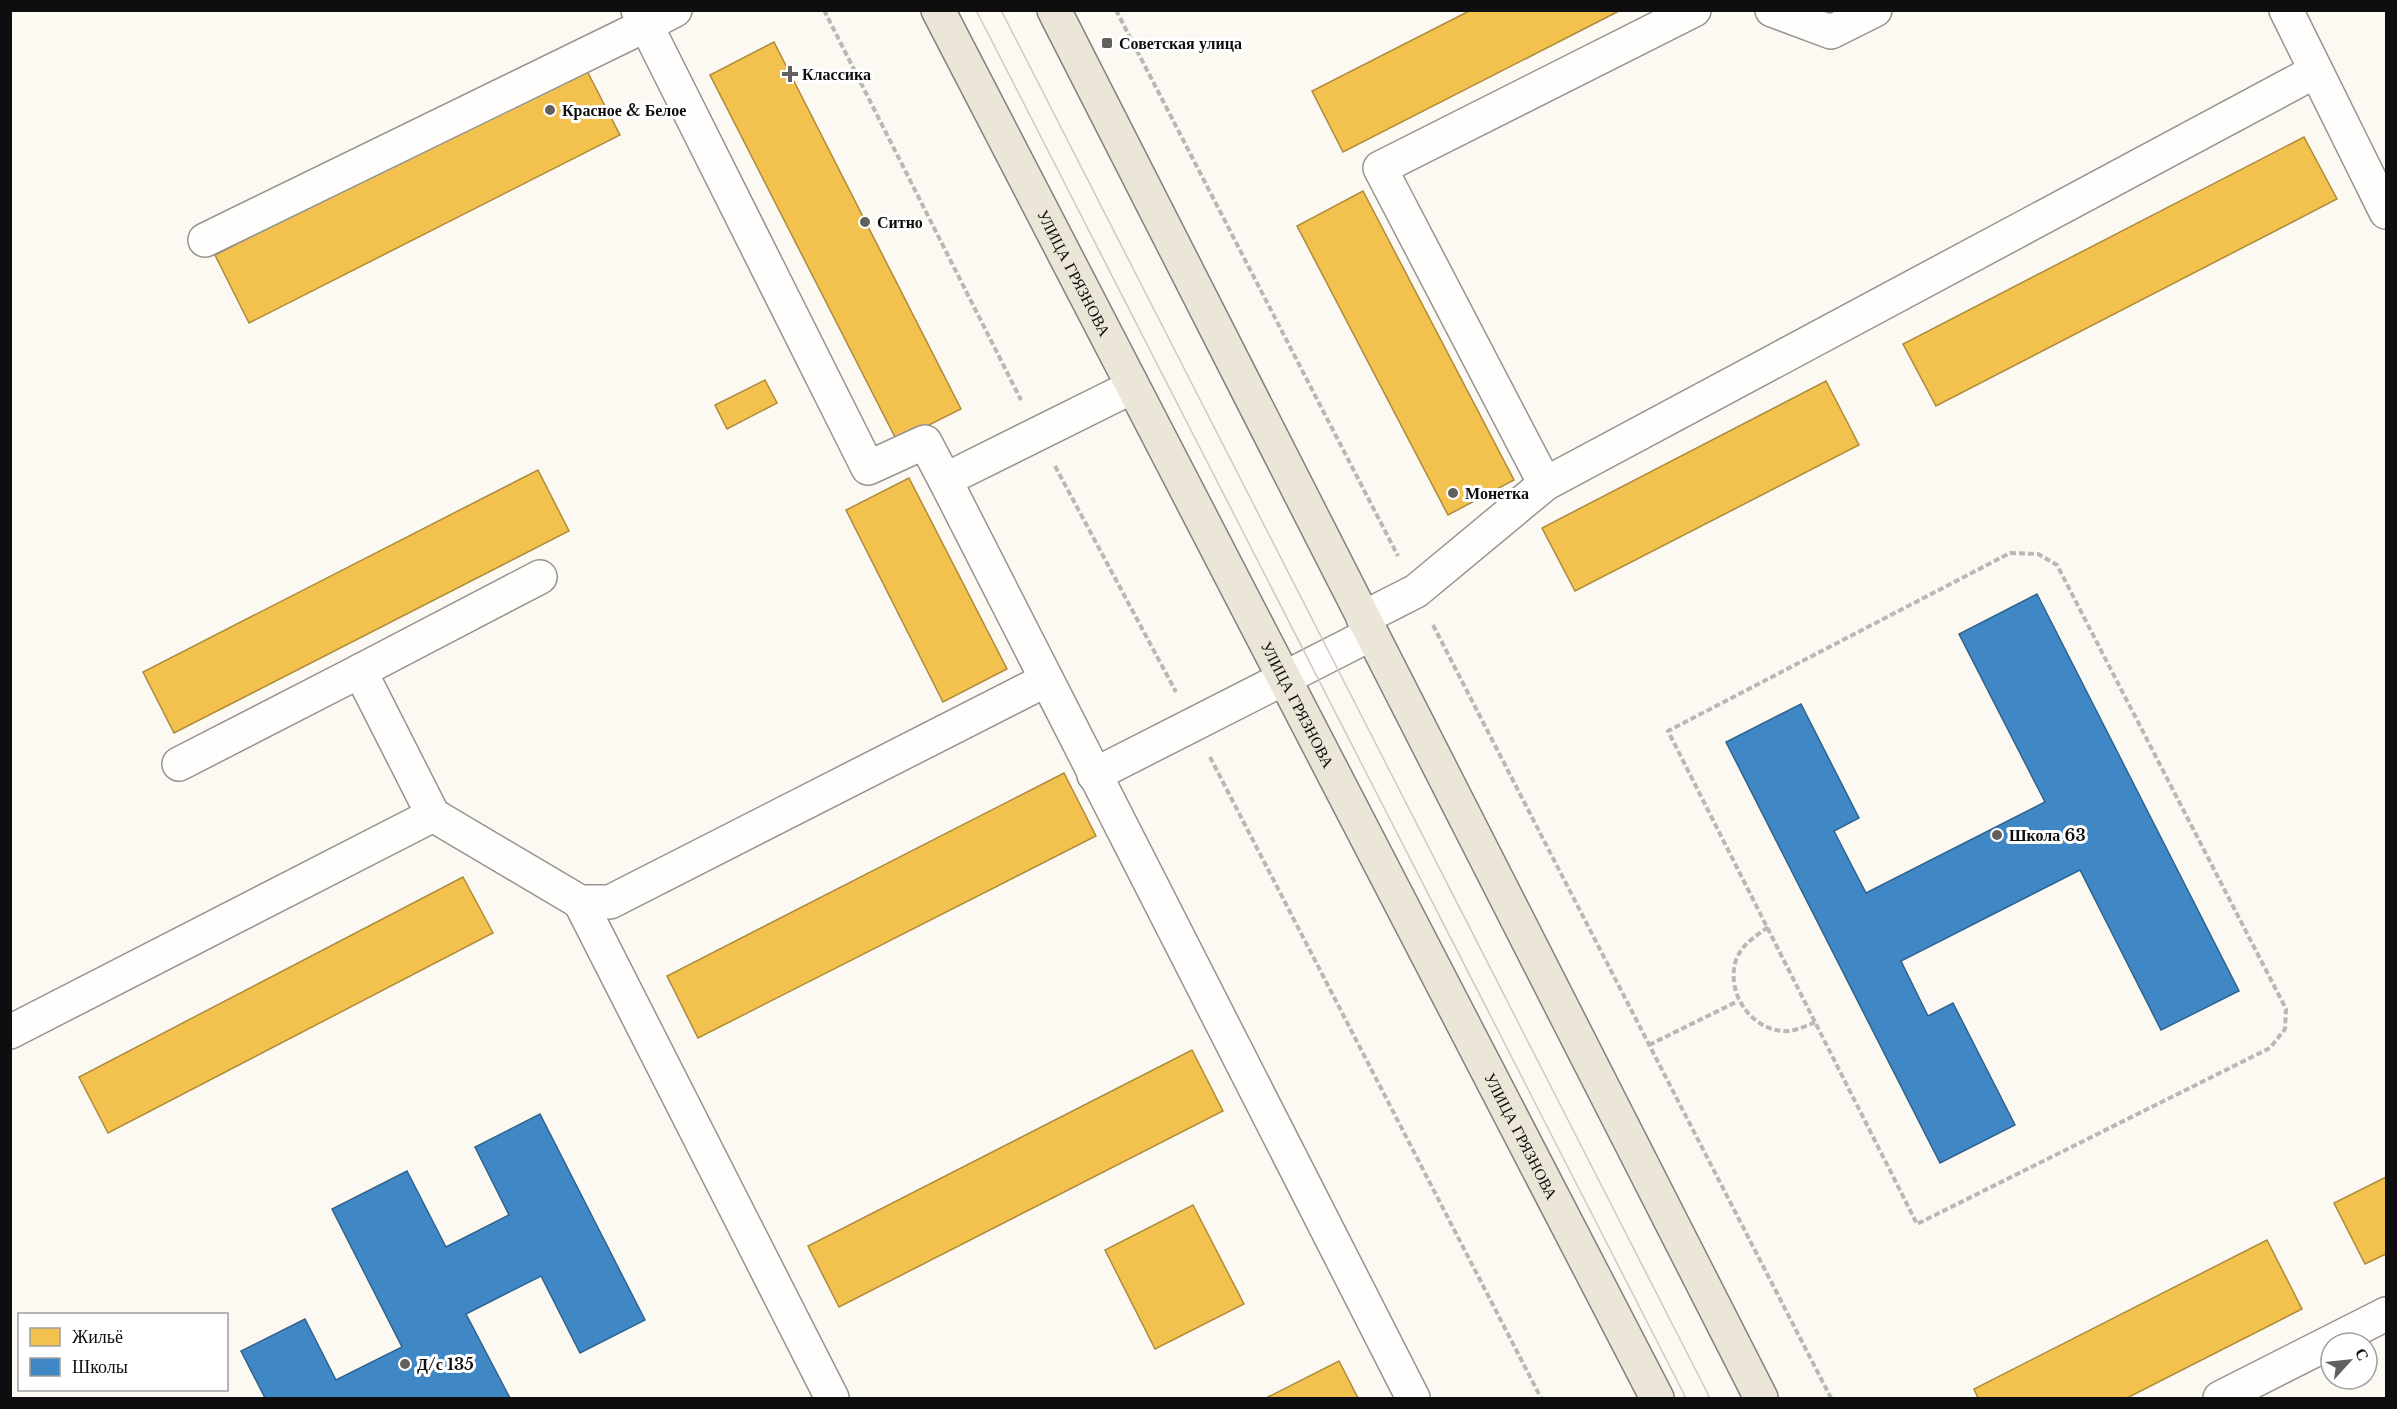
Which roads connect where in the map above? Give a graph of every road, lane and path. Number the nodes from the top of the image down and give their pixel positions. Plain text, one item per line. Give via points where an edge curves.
1 (675, 10) edge
2 (938, 10) edge
3 (1054, 10) edge
4 (1116, 10) edge
5 (1695, 10) edge
6 (1772, 10) edge
7 (1875, 10) edge
8 (2286, 10) edge
9 (642, 18) edge
10 (2316, 71) junction
11 (2386, 212) edge
12 (205, 240) dead end
13 (1132, 387) junction
14 (945, 480) junction
15 (1545, 484) junction
16 (540, 578) dead end
17 (1416, 591) junction
18 (1367, 626) junction
19 (360, 671) junction
20 (1284, 678) junction
21 (1046, 680) junction
22 (179, 764) dead end
23 (1094, 775) junction
24 (433, 815) junction
25 (580, 902) junction
26 (1768, 927) junction
27 (1738, 1001) junction
28 (1816, 1022) junction
29 (10, 1032) edge
30 (1649, 1045) junction
31 (2386, 1314) edge
32 (832, 1398) edge
33 (1413, 1398) edge
34 (1657, 1398) edge
35 (1761, 1398) edge
36 (1832, 1398) edge
37 (2220, 1398) edge

1 - 9 lane
2 - 13 main road, УЛИЦА ГРЯЗНОВА
3 - 18 main road
4 - 17 path
5 - 15 lane via 1380,168
6 - 7 lane via 1831,32
8 - 10 lane
9 - 12 lane
9 - 14 lane via 868,468 925,442
10 - 11 lane
10 - 15 lane
13 - 14 lane
13 - 20 main road, УЛИЦА ГРЯЗНОВА
14 - 21 lane
15 - 17 lane
16 - 19 lane
17 - 18 lane
17 - 30 path
18 - 20 lane
18 - 35 main road
19 - 22 lane
19 - 24 lane
20 - 23 lane
20 - 34 main road, УЛИЦА ГРЯЗНОВА
21 - 23 lane
21 - 25 lane via 610,902
23 - 33 lane
24 - 25 lane
24 - 29 lane
25 - 32 lane
26 - 27 path via 1747,942 1736,960 1734,981
26 - 28 path
26 - 28 path via 1668,731 2010,553 2038,554 2057,565 2286,1009 2285,1029 2270,1048 1917,1224
27 - 28 path via 1751,1017 1769,1028 1790,1031
27 - 30 path
30 - 36 path
31 - 37 lane

